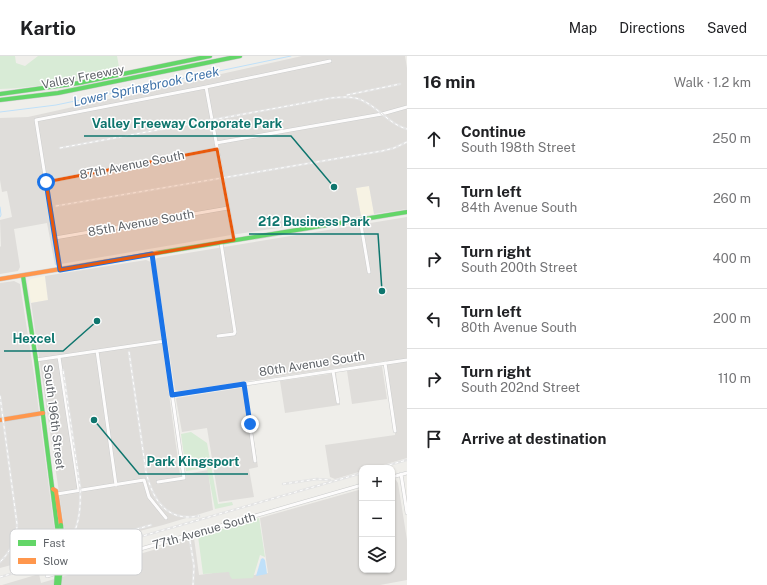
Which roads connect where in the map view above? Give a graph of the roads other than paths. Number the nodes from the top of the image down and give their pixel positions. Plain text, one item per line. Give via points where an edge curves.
1 (210, 56) edge
2 (240, 56) edge
3 (330, 61) dead end
4 (206, 87) junction
5 (0, 95) edge
6 (0, 100) edge
7 (407, 107) edge
8 (216, 143) junction
9 (217, 149) junction
10 (46, 182) junction
11 (228, 208) junction
12 (407, 212) edge
13 (360, 220) junction
14 (55, 238) junction
15 (234, 240) junction
16 (221, 242) junction
17 (152, 254) junction
18 (60, 270) junction
19 (368, 272) dead end
20 (23, 276) junction
21 (0, 279) edge
22 (218, 336) dead end
23 (165, 341) junction
24 (97, 351) junction
25 (59, 356) junction
26 (36, 360) junction
27 (407, 360) edge
28 (385, 363) junction
29 (333, 371) junction
30 (244, 384) junction
31 (172, 395) junction
32 (338, 402) dead end
33 (43, 413) junction
34 (0, 420) edge
35 (395, 431) dead end
36 (255, 462) dead end
37 (407, 473) edge
38 (401, 474) junction
39 (395, 476) edge
40 (158, 482) dead end
41 (116, 485) junction
42 (359, 486) edge
43 (53, 489) junction
44 (79, 490) junction
45 (57, 494) junction
46 (407, 513) edge
47 (166, 518) dead end
48 (59, 525) junction
49 (59, 529) edge
50 (60, 529) edge
51 (142, 549) edge
52 (50, 575) edge
53 (57, 575) edge
54 (60, 575) edge
55 (47, 576) dead end
56 (56, 585) edge
57 (59, 585) edge

1 - 5 main road, Valley Freeway via 46,90
2 - 6 main road, Valley Freeway via 58,93
3 - 4 street
4 - 8 street
4 - 10 street via 36,120
7 - 8 street via 382,114
8 - 9 street
9 - 10 street, 87th Avenue South
9 - 11 street
10 - 14 street
11 - 14 street, 85th Avenue South
11 - 15 street
12 - 13 main road
13 - 15 main road
13 - 19 street
14 - 18 street
15 - 16 main road
16 - 17 main road
16 - 22 street via 235,332
17 - 18 main road
17 - 23 street
18 - 20 main road
20 - 21 main road
20 - 26 main road, South 196th Street
23 - 24 street
23 - 31 street
24 - 25 street
24 - 41 street
25 - 26 street
25 - 44 street
26 - 33 main road, South 196th Street
27 - 28 street, 80th Avenue South
28 - 29 street, 80th Avenue South
28 - 35 street
29 - 30 street, 80th Avenue South
29 - 32 street
30 - 31 street, 80th Avenue South
30 - 36 street
31 - 40 street via 184,478
33 - 34 main road
33 - 43 main road, South 196th Street
37 - 38 street
38 - 39 street
38 - 46 street
41 - 44 street
41 - 47 street via 144,480 149,497
42 - 51 street, 77th Avenue South
43 - 45 main road
43 - 48 main road, South 196th Street
44 - 45 street
45 - 48 main road, South 196th Street
48 - 49 main road, South 196th Street, bridge
48 - 50 main road, South 196th Street, bridge
52 - 55 street, 77th Avenue South
53 - 56 main road, South 196th Street, bridge
54 - 57 main road, South 196th Street, bridge

